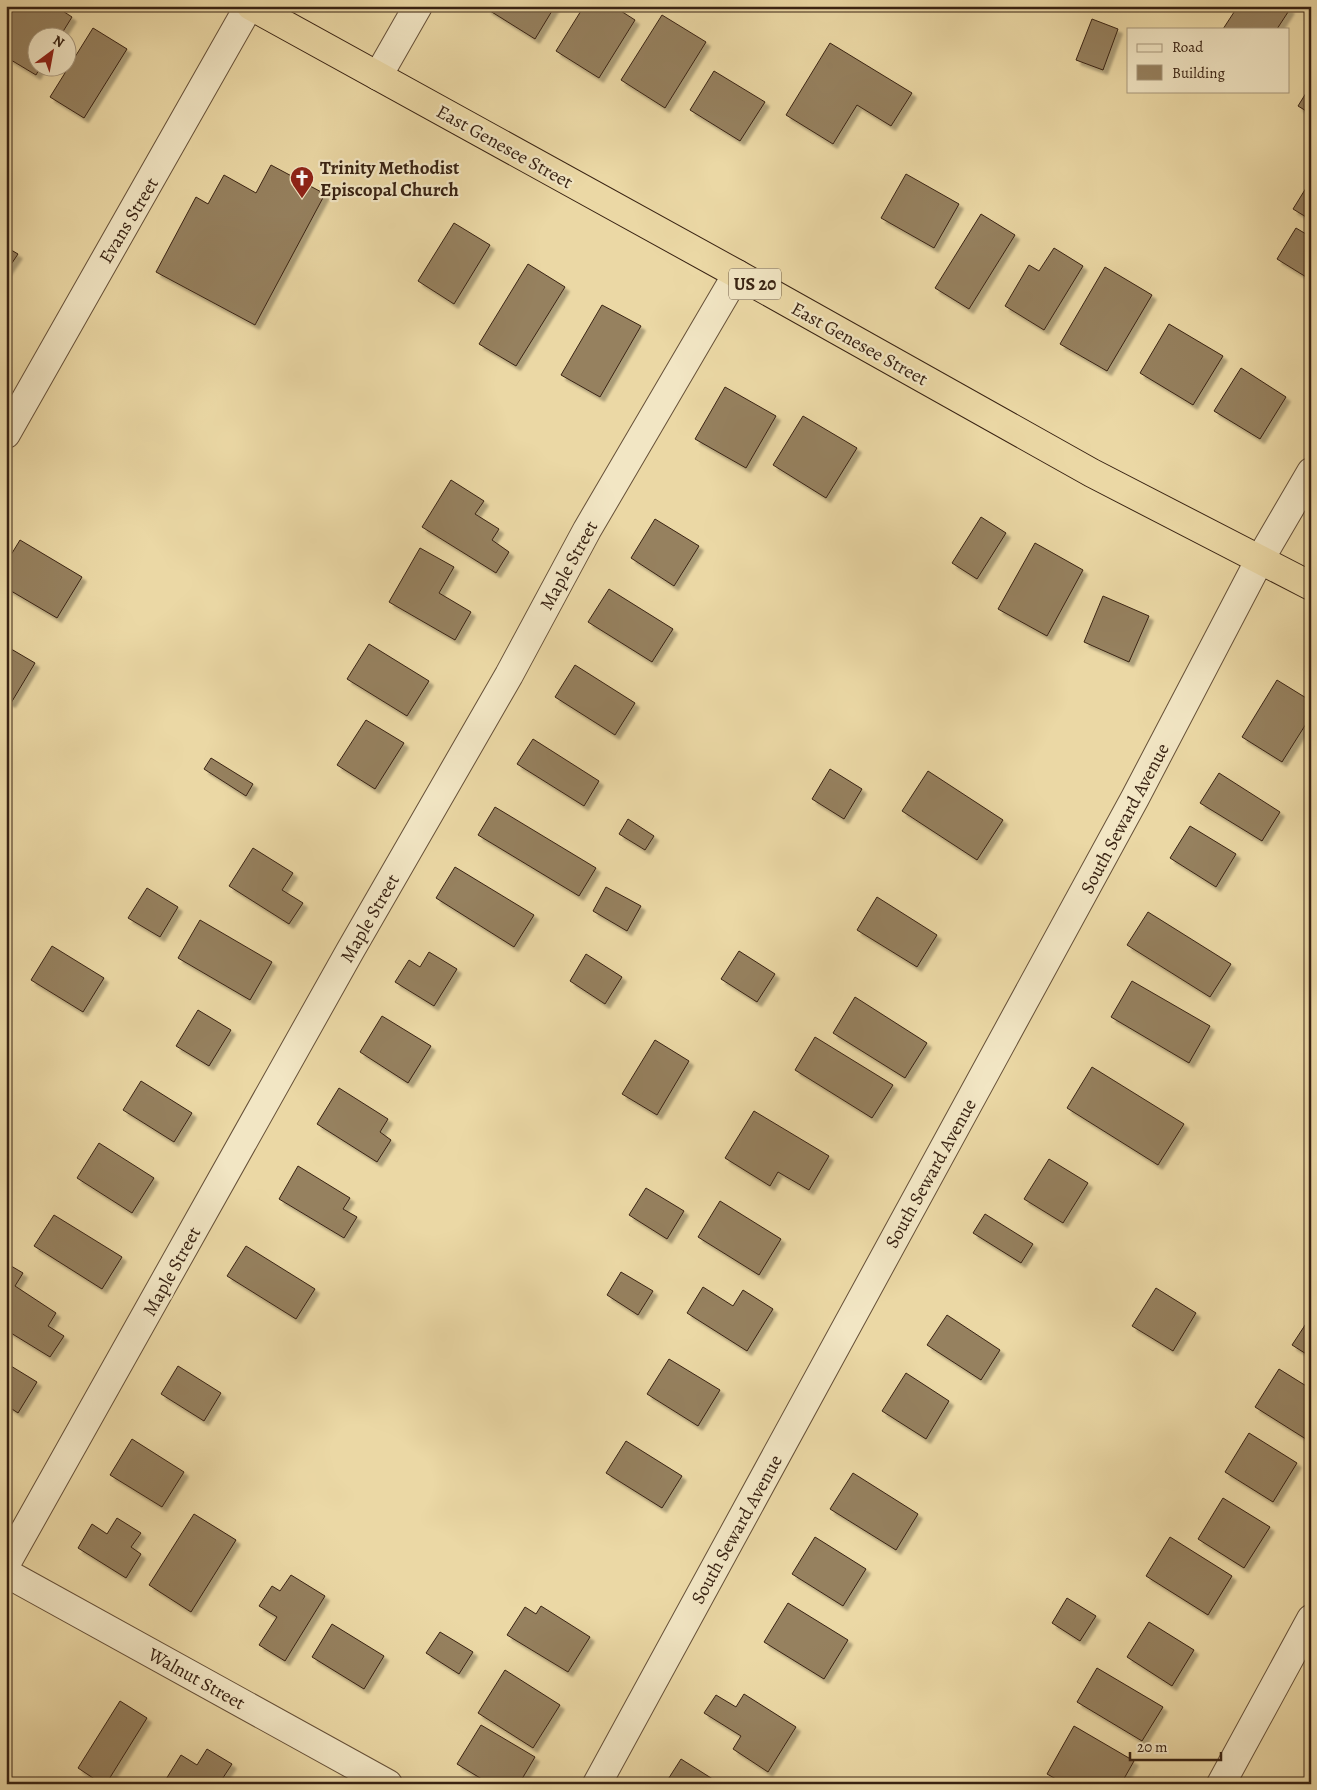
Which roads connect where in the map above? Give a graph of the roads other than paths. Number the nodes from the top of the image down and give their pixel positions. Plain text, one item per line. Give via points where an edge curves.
1 (250, 6) edge
2 (418, 6) edge
3 (378, 76) junction
4 (736, 274) junction
5 (6, 434) edge
6 (1311, 472) edge
7 (1259, 561) junction
8 (1311, 579) edge
9 (1311, 586) edge
10 (6, 1564) edge
11 (6, 1573) edge
12 (1311, 1619) edge
13 (388, 1784) edge
14 (598, 1784) edge
15 (1221, 1784) edge

1 - 3 highway, East Genesee Street / US 20
1 - 5 street, Evans Street
2 - 3 street
3 - 4 highway, East Genesee Street / US 20
4 - 7 highway, East Genesee Street / US 20 via 1092,473
4 - 10 street, Maple Street via 587,530 509,675
6 - 7 street, South Seward Avenue
7 - 8 highway, East Genesee Street / US 20
7 - 9 highway, East Genesee Street / US 20
7 - 14 street, South Seward Avenue via 1135,798
11 - 13 street, Walnut Street
12 - 15 street

